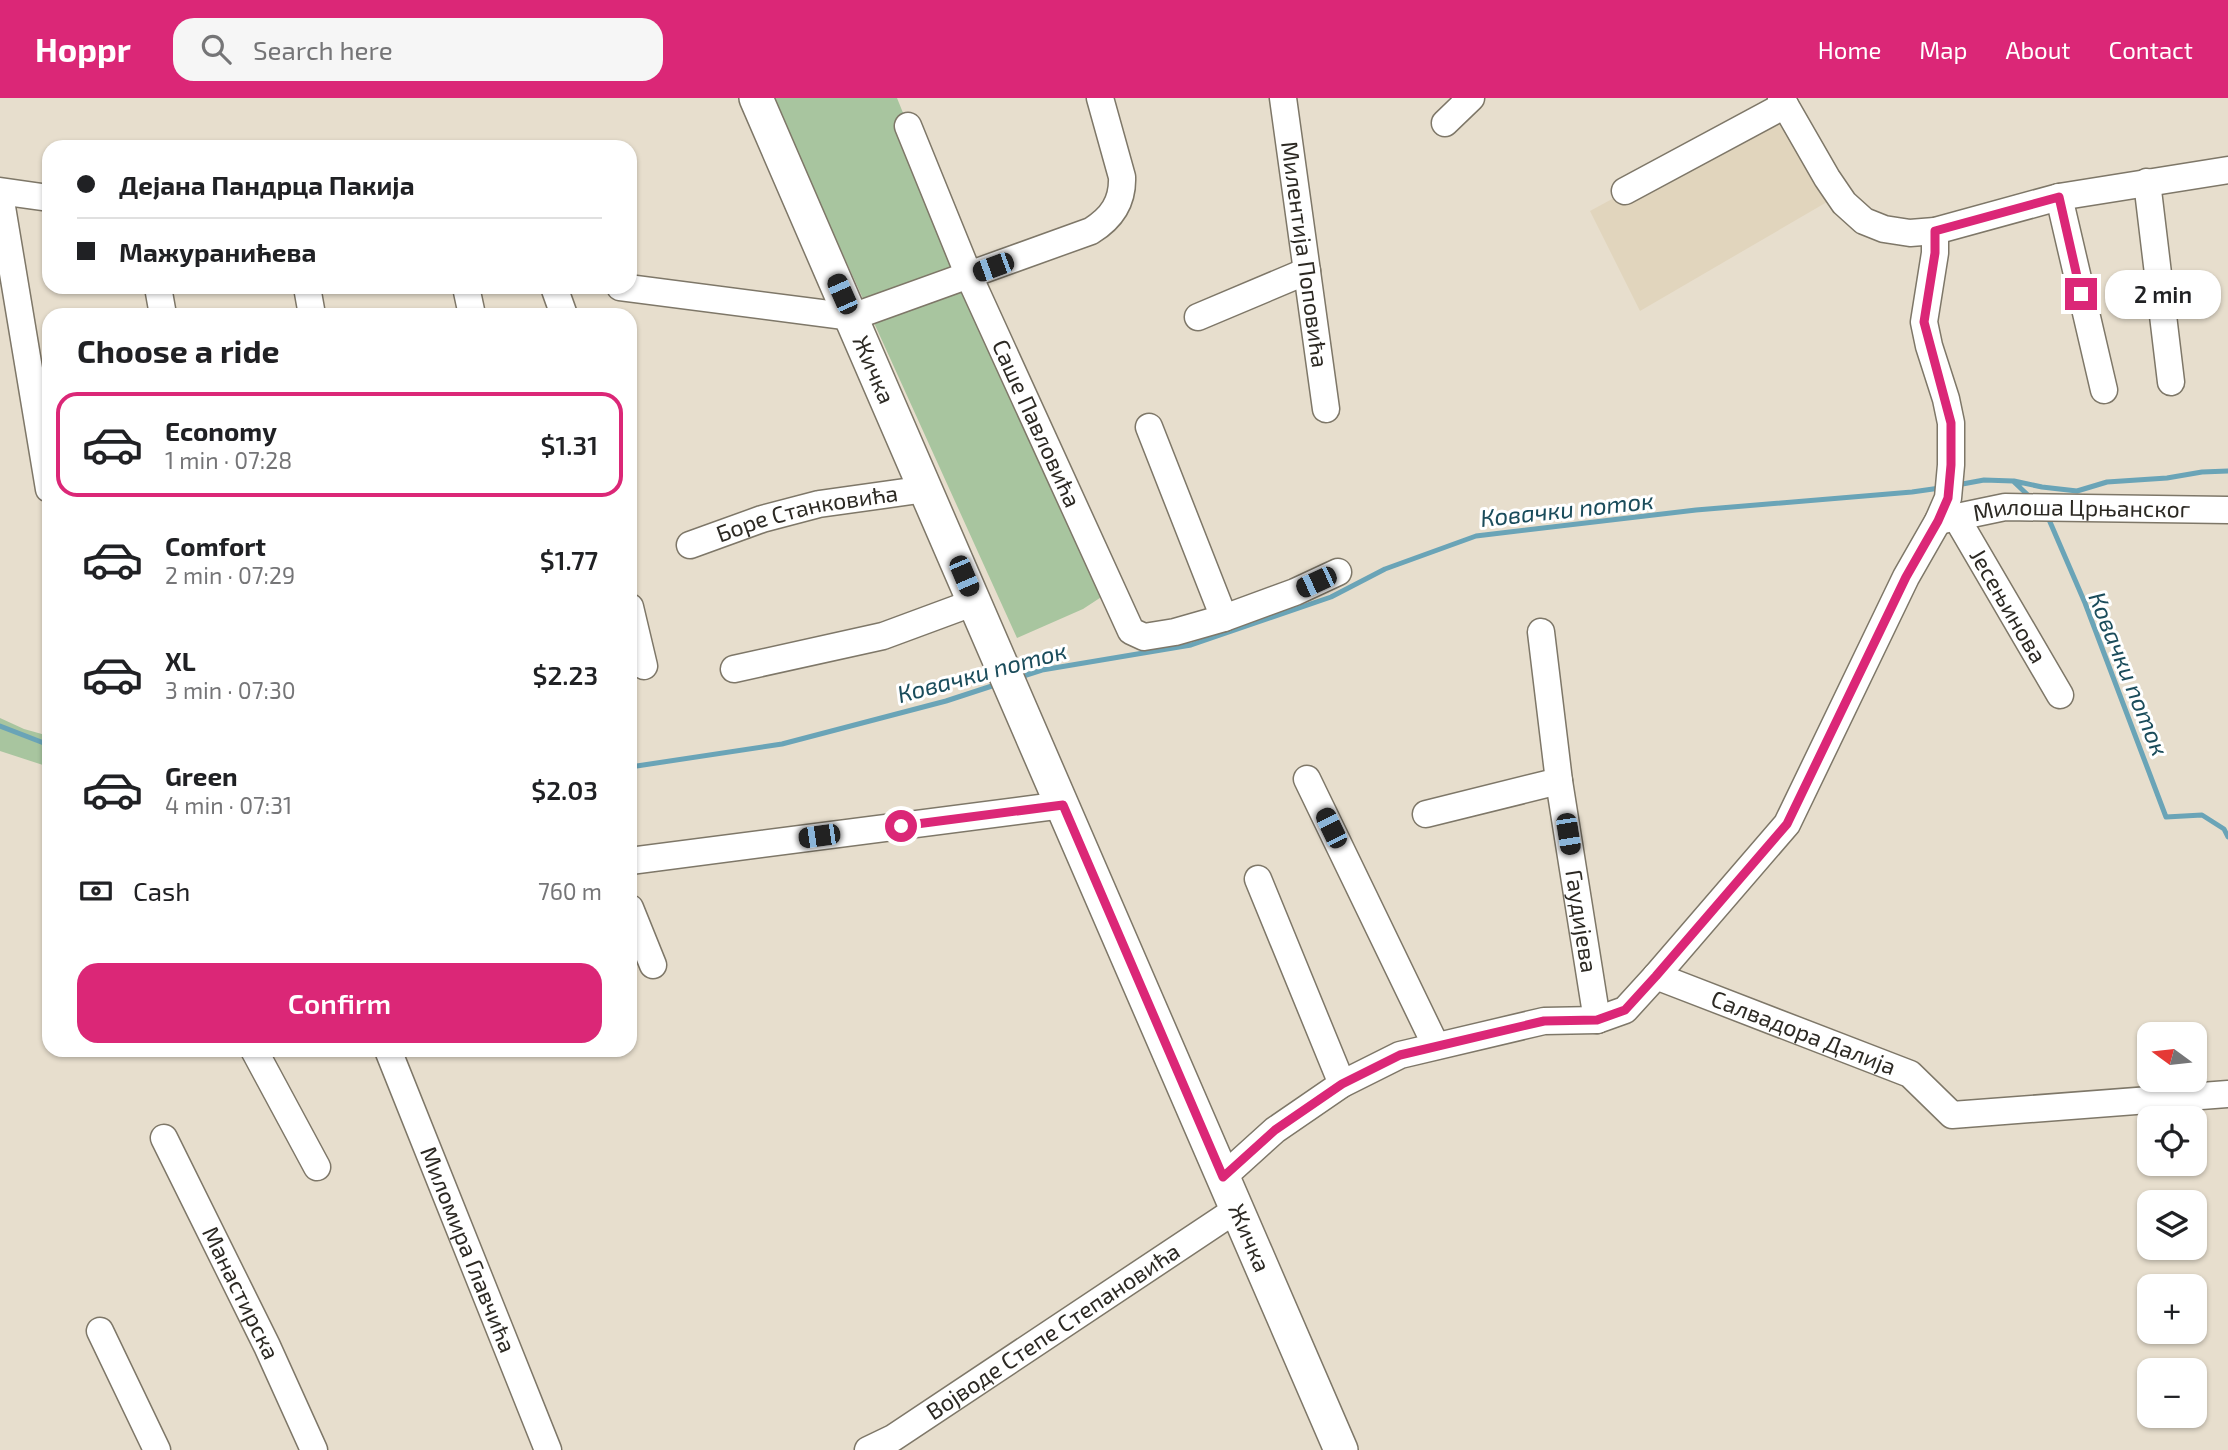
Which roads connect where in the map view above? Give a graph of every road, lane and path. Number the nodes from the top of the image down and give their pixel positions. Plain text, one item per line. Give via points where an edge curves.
1 (756, 98) edge
2 (1100, 98) edge
3 (1283, 98) edge
4 (1471, 98) edge
5 (1783, 101) edge
6 (1445, 123) dead end
7 (908, 126) dead end
8 (2228, 170) edge
9 (2147, 182) junction
10 (1625, 191) dead end
11 (0, 193) edge
12 (42, 197) edge
13 (2059, 197) junction
14 (1935, 231) junction
15 (1307, 271) junction
16 (969, 276) junction
17 (637, 289) edge
18 (852, 317) junction
19 (1198, 317) dead end
20 (2171, 382) dead end
21 (2104, 390) dead end
22 (1326, 409) dead end
23 (1149, 427) dead end
24 (42, 447) edge
25 (926, 489) junction
26 (2228, 510) edge
27 (1947, 512) junction
28 (690, 545) dead end
29 (1338, 572) dead end
30 (975, 602) junction
31 (1224, 618) junction
32 (1541, 632) dead end
33 (637, 636) edge
34 (644, 666) dead end
35 (734, 669) dead end
36 (2060, 695) dead end
37 (1307, 779) dead end
38 (1559, 781) junction
39 (1063, 805) junction
40 (1426, 814) dead end
41 (637, 860) edge
42 (1258, 879) dead end
43 (637, 925) edge
44 (653, 965) dead end
45 (1656, 976) junction
46 (1597, 1020) junction
47 (1436, 1046) junction
48 (258, 1057) edge
49 (391, 1057) edge
50 (1342, 1084) junction
51 (2228, 1094) edge
52 (164, 1138) dead end
53 (317, 1167) dead end
54 (1223, 1177) junction
55 (1237, 1209) junction
56 (100, 1331) dead end
57 (157, 1450) edge
58 (314, 1450) edge
59 (548, 1450) edge
60 (868, 1450) edge
61 (1341, 1450) edge

1 - 18 main road, Жичка
2 - 16 street via 1122,177 1118,205 1091,231
3 - 15 street, Милентија Поповића
4 - 6 street
5 - 10 street
5 - 14 street via 1826,178 1864,221 1910,233
7 - 16 street, Саше Павловића
8 - 9 street
9 - 13 street
9 - 20 street
11 - 12 street
11 - 24 street
13 - 14 street
13 - 21 street
14 - 27 street via 1924,322 1951,423
15 - 19 street
15 - 22 street, Милентија Поповића
16 - 18 street
16 - 31 street, Саше Павловића via 1131,631 1144,637
17 - 18 street
18 - 25 main road, Жичка
23 - 31 street
25 - 28 street, Боре Станковића via 819,504
25 - 30 main road, Жичка
26 - 27 street, Милоша Црњанског via 2005,507
27 - 36 street, Јесењинова
27 - 45 street via 1906,577 1787,824
29 - 31 street, Саше Павловића
30 - 35 street via 883,636
30 - 39 main road, Жичка
32 - 38 street, Гаудијева
33 - 34 street
37 - 47 street
38 - 40 street
38 - 46 street, Гаудијева
39 - 41 street
39 - 54 main road, Жичка
42 - 50 street
43 - 44 street
45 - 46 street via 1625,1010
45 - 51 street, Салвадора Далија via 1910,1074 1952,1115
46 - 47 street via 1544,1021
47 - 50 street via 1400,1055
48 - 53 street
49 - 59 street, Миломира Главчића
50 - 54 street via 1275,1130
52 - 58 street, Манастирска
54 - 55 main road, Жичка
55 - 60 street, Војводе Степе Степановића via 893,1438
55 - 61 main road, Жичка
56 - 57 street

